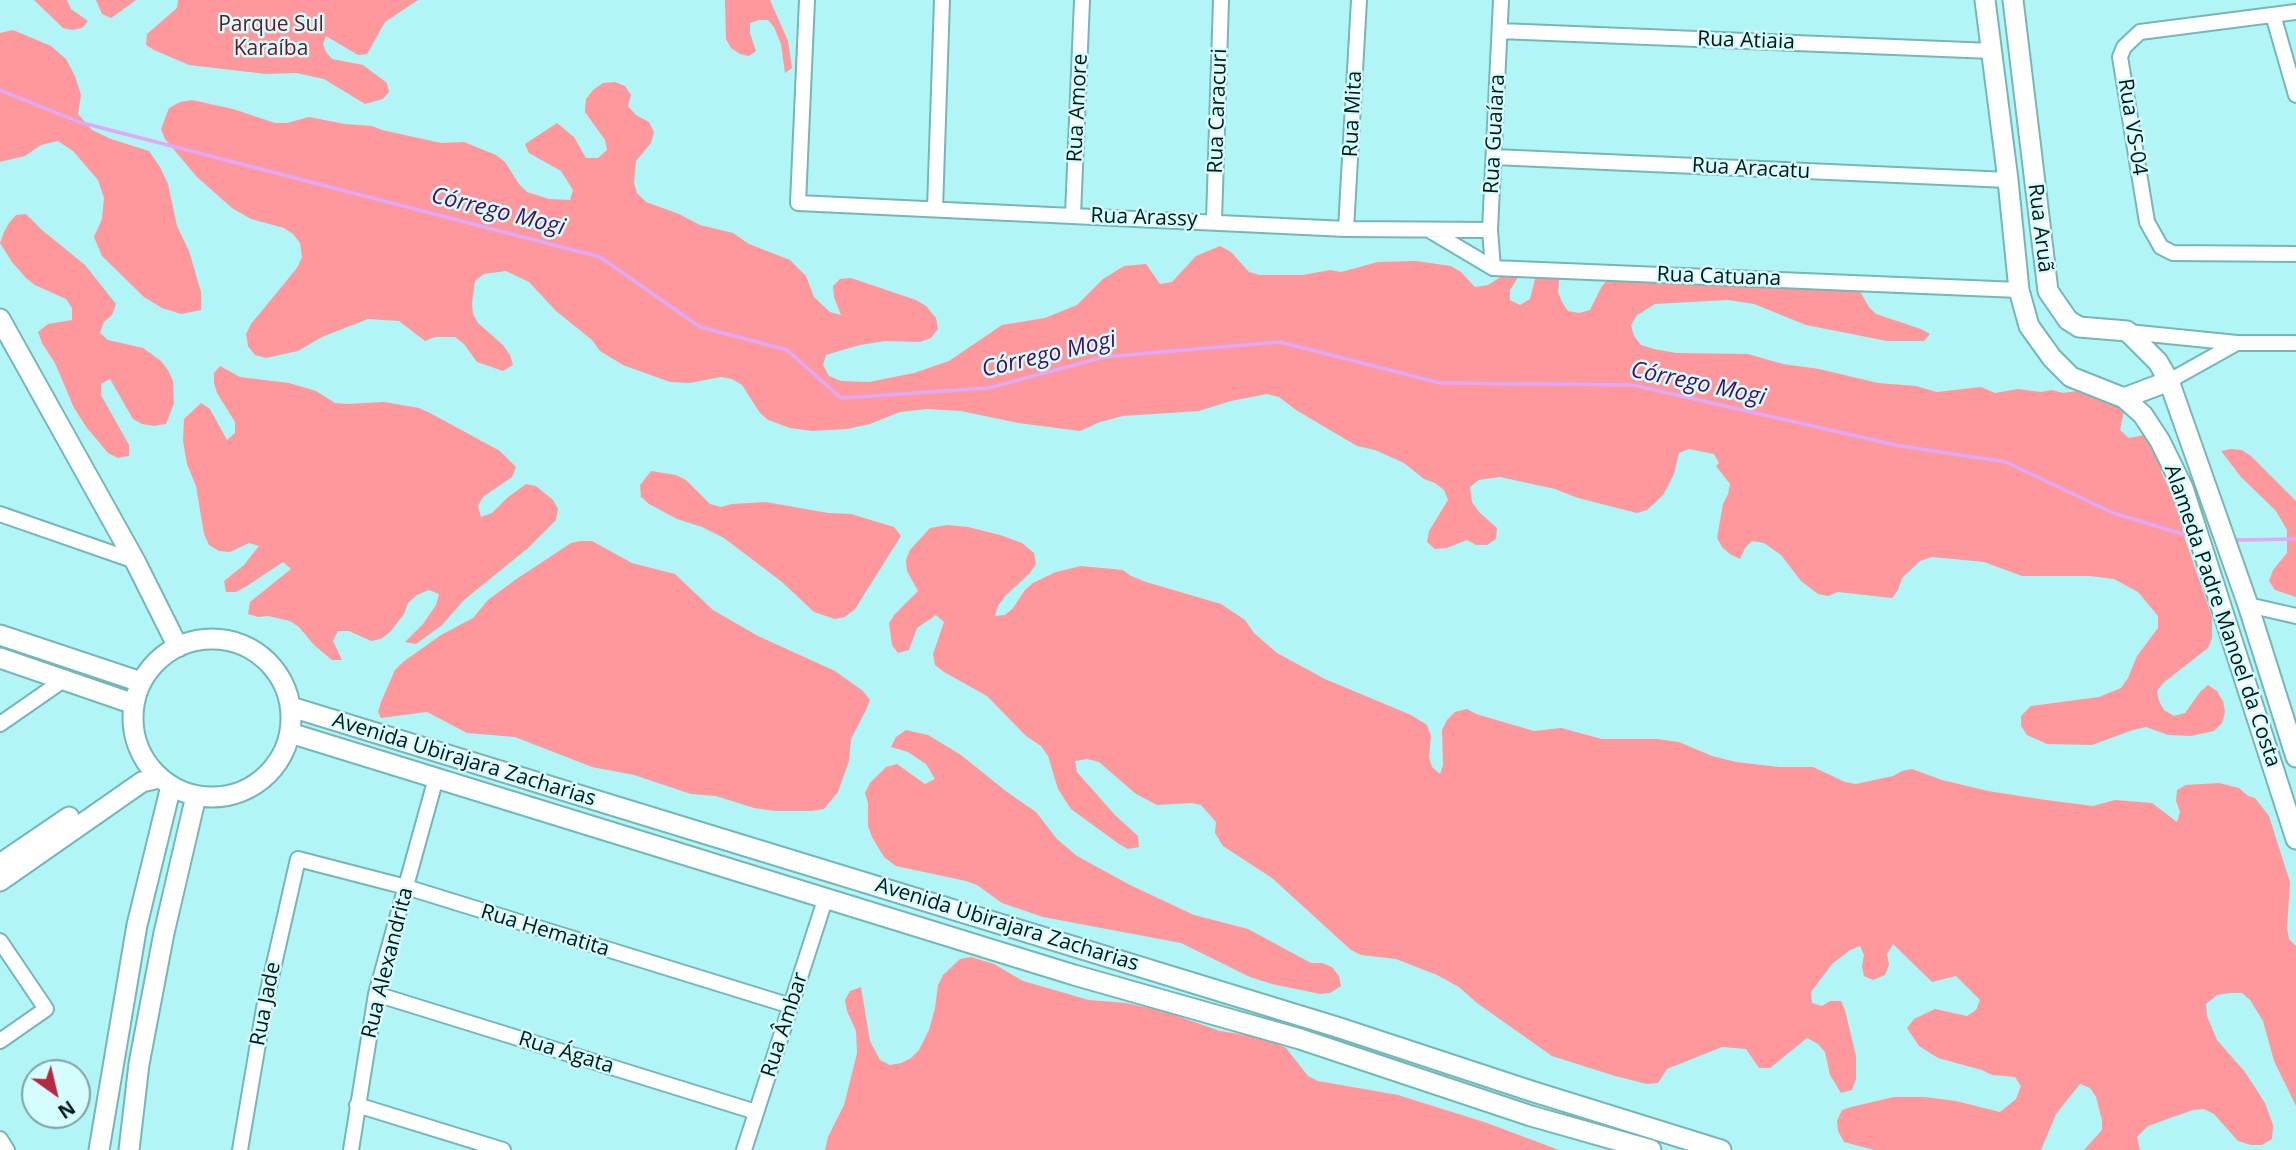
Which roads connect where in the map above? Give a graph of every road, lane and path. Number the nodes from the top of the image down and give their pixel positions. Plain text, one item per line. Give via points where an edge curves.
1 (807, 0) edge
2 (942, 0) edge
3 (1083, 0) edge
4 (1222, 0) edge
5 (1359, 0) edge
6 (1501, 0) edge
7 (1985, 0) edge
8 (2013, 0) edge
9 (2296, 12) edge
10 (2273, 15) junction
11 (1500, 31) junction
12 (1992, 51) junction
13 (2296, 95) edge
14 (2025, 113) junction
15 (2000, 116) junction
16 (1494, 157) junction
17 (2008, 180) junction
18 (935, 209) junction
19 (1073, 215) junction
20 (1214, 221) junction
21 (1346, 229) junction
22 (1429, 230) junction
23 (1490, 230) junction
24 (2296, 254) edge
25 (1493, 268) junction
26 (2019, 290) junction
27 (0, 319) edge
28 (2127, 331) junction
29 (2237, 343) junction
30 (2296, 343) edge
31 (2169, 381) junction
32 (2124, 398) junction
33 (0, 514) edge
34 (135, 561) junction
35 (2248, 606) junction
36 (2296, 616) edge
37 (0, 635) edge
38 (178, 647) junction
39 (0, 658) edge
40 (65, 679) junction
41 (141, 682) junction
42 (134, 704) junction
43 (291, 707) junction
44 (0, 724) edge
45 (290, 733) junction
46 (2296, 757) edge
47 (144, 758) junction
48 (436, 778) junction
49 (165, 782) junction
50 (196, 796) junction
51 (2296, 839) edge
52 (298, 859) joint
53 (0, 864) edge
54 (0, 881) edge
55 (406, 887) junction
56 (825, 900) junction
57 (0, 942) edge
58 (376, 994) junction
59 (791, 1006) junction
60 (0, 1041) edge
61 (114, 1059) junction
62 (139, 1064) junction
63 (357, 1105) junction
64 (756, 1112) junction
65 (0, 1139) edge
66 (133, 1149) edge
67 (7, 1150) edge
68 (99, 1150) edge
69 (240, 1150) edge
70 (351, 1150) edge
71 (503, 1150) edge
72 (744, 1150) edge
73 (1651, 1150) edge
74 (1721, 1150) edge

1 - 18 street, Rua Arassy via 798,203
2 - 18 street
3 - 19 street, Rua Amore
4 - 20 street, Rua Caracuri
5 - 21 street, Rua Mita
6 - 11 street, Rua Guaíara
7 - 12 main road, Rua Aruã
8 - 14 main road, Rua Aruã
9 - 10 street, Rua VS-04
10 - 13 street
10 - 24 street, Rua VS-04 via 2140,32 2120,57 2147,222 2161,247 2173,253
11 - 12 street, Rua Atiaia
11 - 16 street, Rua Guaíara
12 - 15 main road, Rua Aruã
14 - 15 main road
14 - 28 main road, Rua Aruã via 2048,291 2068,320 2079,327
15 - 17 main road, Rua Aruã
16 - 17 street, Rua Aracatu
16 - 23 street, Rua Guaíara
17 - 26 main road, Rua Aruã
18 - 19 street, Rua Arassy
19 - 20 street, Rua Arassy
20 - 21 street, Rua Arassy
21 - 22 street, Rua Arassy
22 - 23 street, Rua Arassy
22 - 25 street, Rua Catuana
23 - 25 street, Rua Guaíara
25 - 26 street, Rua Catuana
26 - 32 main road, Alameda Padre Manoel da Costa via 2029,326 2052,358 2071,377
27 - 34 main road
28 - 29 street, Rua Aruã
28 - 31 main road, Alameda Padre Manoel da Costa via 2158,362
29 - 30 street, Rua Aruã
29 - 31 street
31 - 32 main road
31 - 35 main road, Alameda Padre Manoel da Costa
32 - 51 main road, Alameda Padre Manoel da Costa via 2161,441 2183,488
33 - 34 street
34 - 38 main road
35 - 36 street
35 - 46 main road, Alameda Padre Manoel da Costa
37 - 41 main road
38 - 41 main road via 157,662
38 - 43 main road via 212,639 246,646 273,667
39 - 40 main road
40 - 42 main road
40 - 44 street
41 - 42 main road
42 - 47 main road via 134,733
43 - 45 main road
43 - 74 main road, Avenida Ubirajara Zacharias via 1340,1027
45 - 48 main road, Avenida Ubirajara Zacharias
45 - 50 main road via 277,761 256,784 217,797
47 - 49 main road
47 - 53 main road via 131,775
48 - 55 street, Rua Alexandrita
48 - 56 main road, Avenida Ubirajara Zacharias
49 - 50 main road
49 - 54 main road via 142,782
49 - 61 main road
50 - 62 main road
52 - 55 street, Rua Hematita
52 - 69 street, Rua Jade via 264,1009
55 - 58 street, Rua Alexandrita
55 - 59 street, Rua Hematita
56 - 59 street, Rua Âmbar
56 - 73 main road, Avenida Ubirajara Zacharias via 1300,1039 1531,1116
57 - 60 street via 46,1009
58 - 63 street, Rua Alexandrita
58 - 64 street, Rua Ágata
59 - 64 street, Rua Âmbar
61 - 62 main road
61 - 68 main road
62 - 66 main road
63 - 70 street, Rua Alexandrita
63 - 71 street
64 - 72 street, Rua Âmbar
65 - 67 street

